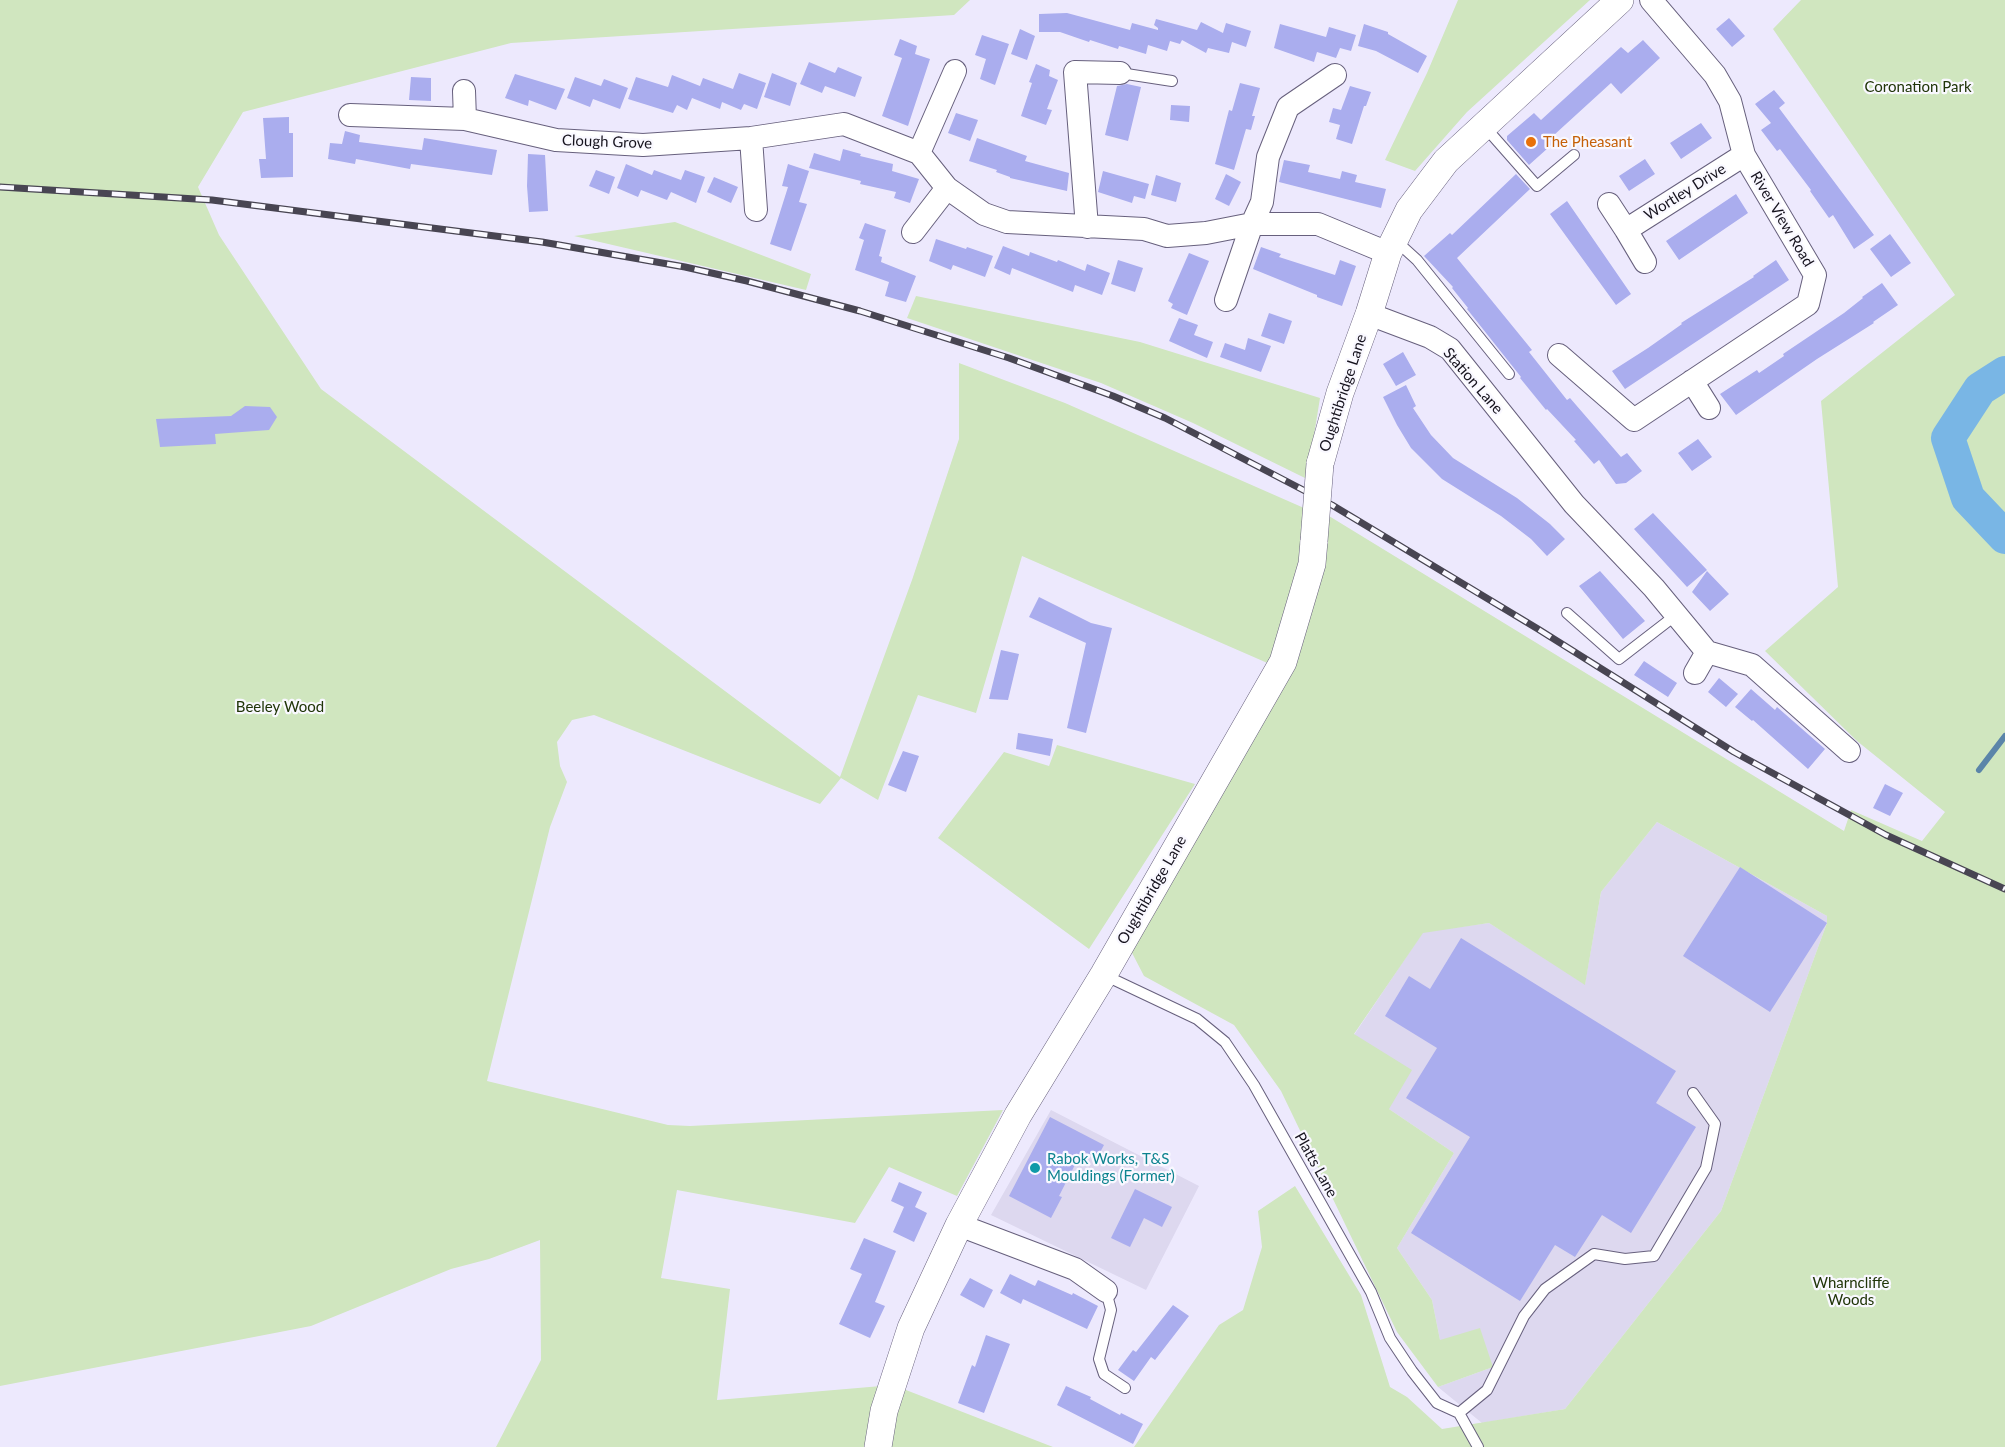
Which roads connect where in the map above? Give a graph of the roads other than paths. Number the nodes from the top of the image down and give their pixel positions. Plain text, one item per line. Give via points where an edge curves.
1 (1620, 0) edge
2 (1651, 0) edge
3 (955, 71) dead end
4 (1120, 73) joint
5 (1335, 75) dead end
6 (1172, 81) dead end
7 (464, 91) dead end
8 (350, 115) dead end
9 (465, 119) junction
10 (1485, 127) junction
11 (751, 138) junction
12 (919, 153) junction
13 (1574, 155) dead end
14 (1744, 155) junction
15 (947, 188) junction
16 (1610, 204) dead end
17 (756, 210) dead end
18 (1252, 224) junction
19 (1087, 227) junction
20 (1626, 230) junction
21 (913, 232) dead end
22 (1391, 246) junction
23 (1645, 262) dead end
24 (1226, 300) dead end
25 (1369, 314) junction
26 (1559, 355) dead end
27 (1509, 374) dead end
28 (1692, 381) junction
29 (1709, 408) dead end
30 (1567, 613) dead end
31 (1676, 615) junction
32 (1707, 652) junction
33 (1695, 673) dead end
34 (1849, 751) dead end
35 (1104, 975) junction
36 (1693, 1093) dead end
37 (959, 1225) junction
38 (1106, 1291) joint
39 (1125, 1388) dead end
40 (1459, 1413) junction
41 (878, 1447) edge
42 (1478, 1447) edge

1 - 10 street
2 - 14 street, River View Road via 1715,75 1730,101
3 - 12 street
4 - 6 lane
4 - 19 street via 1075,72
5 - 18 street via 1288,107 1268,157 1262,202
7 - 9 street
8 - 9 street, Clough Grove
9 - 11 street, Clough Grove via 556,140 643,145
10 - 13 lane via 1537,186
10 - 22 street via 1446,161 1409,210
11 - 12 street, Clough Grove via 844,124
11 - 17 street
12 - 15 street
14 - 20 street, Wortley Drive
14 - 28 street, River View Road via 1815,275 1808,304
15 - 19 street via 984,214 1007,222
15 - 21 street
16 - 20 street
18 - 19 street via 1167,236 1144,229
18 - 22 street via 1318,225
18 - 24 street
20 - 23 street
22 - 25 street
22 - 27 lane via 1417,260
25 - 31 street, Station Lane via 1450,350 1574,504
25 - 35 street, Oughtibridge Lane, bridge via 1340,393 1320,464 1312,564 1283,662
26 - 28 street, River View Road via 1634,420
28 - 29 street
30 - 31 lane via 1619,659
31 - 32 street, Station Lane
32 - 33 street
32 - 34 street via 1752,665
35 - 37 street, Oughtibridge Lane via 1018,1115
35 - 40 lane, Platts Lane via 1197,1019 1225,1042 1254,1085 1371,1292 1390,1338 1437,1403
36 - 40 lane via 1715,1124 1706,1168 1654,1256 1625,1259 1594,1254 1545,1289 1524,1316 1487,1390
37 - 38 street via 1075,1269
37 - 41 street, Oughtibridge Lane via 911,1328 884,1411
38 - 39 lane via 1111,1310 1100,1359 1104,1374
40 - 42 lane

